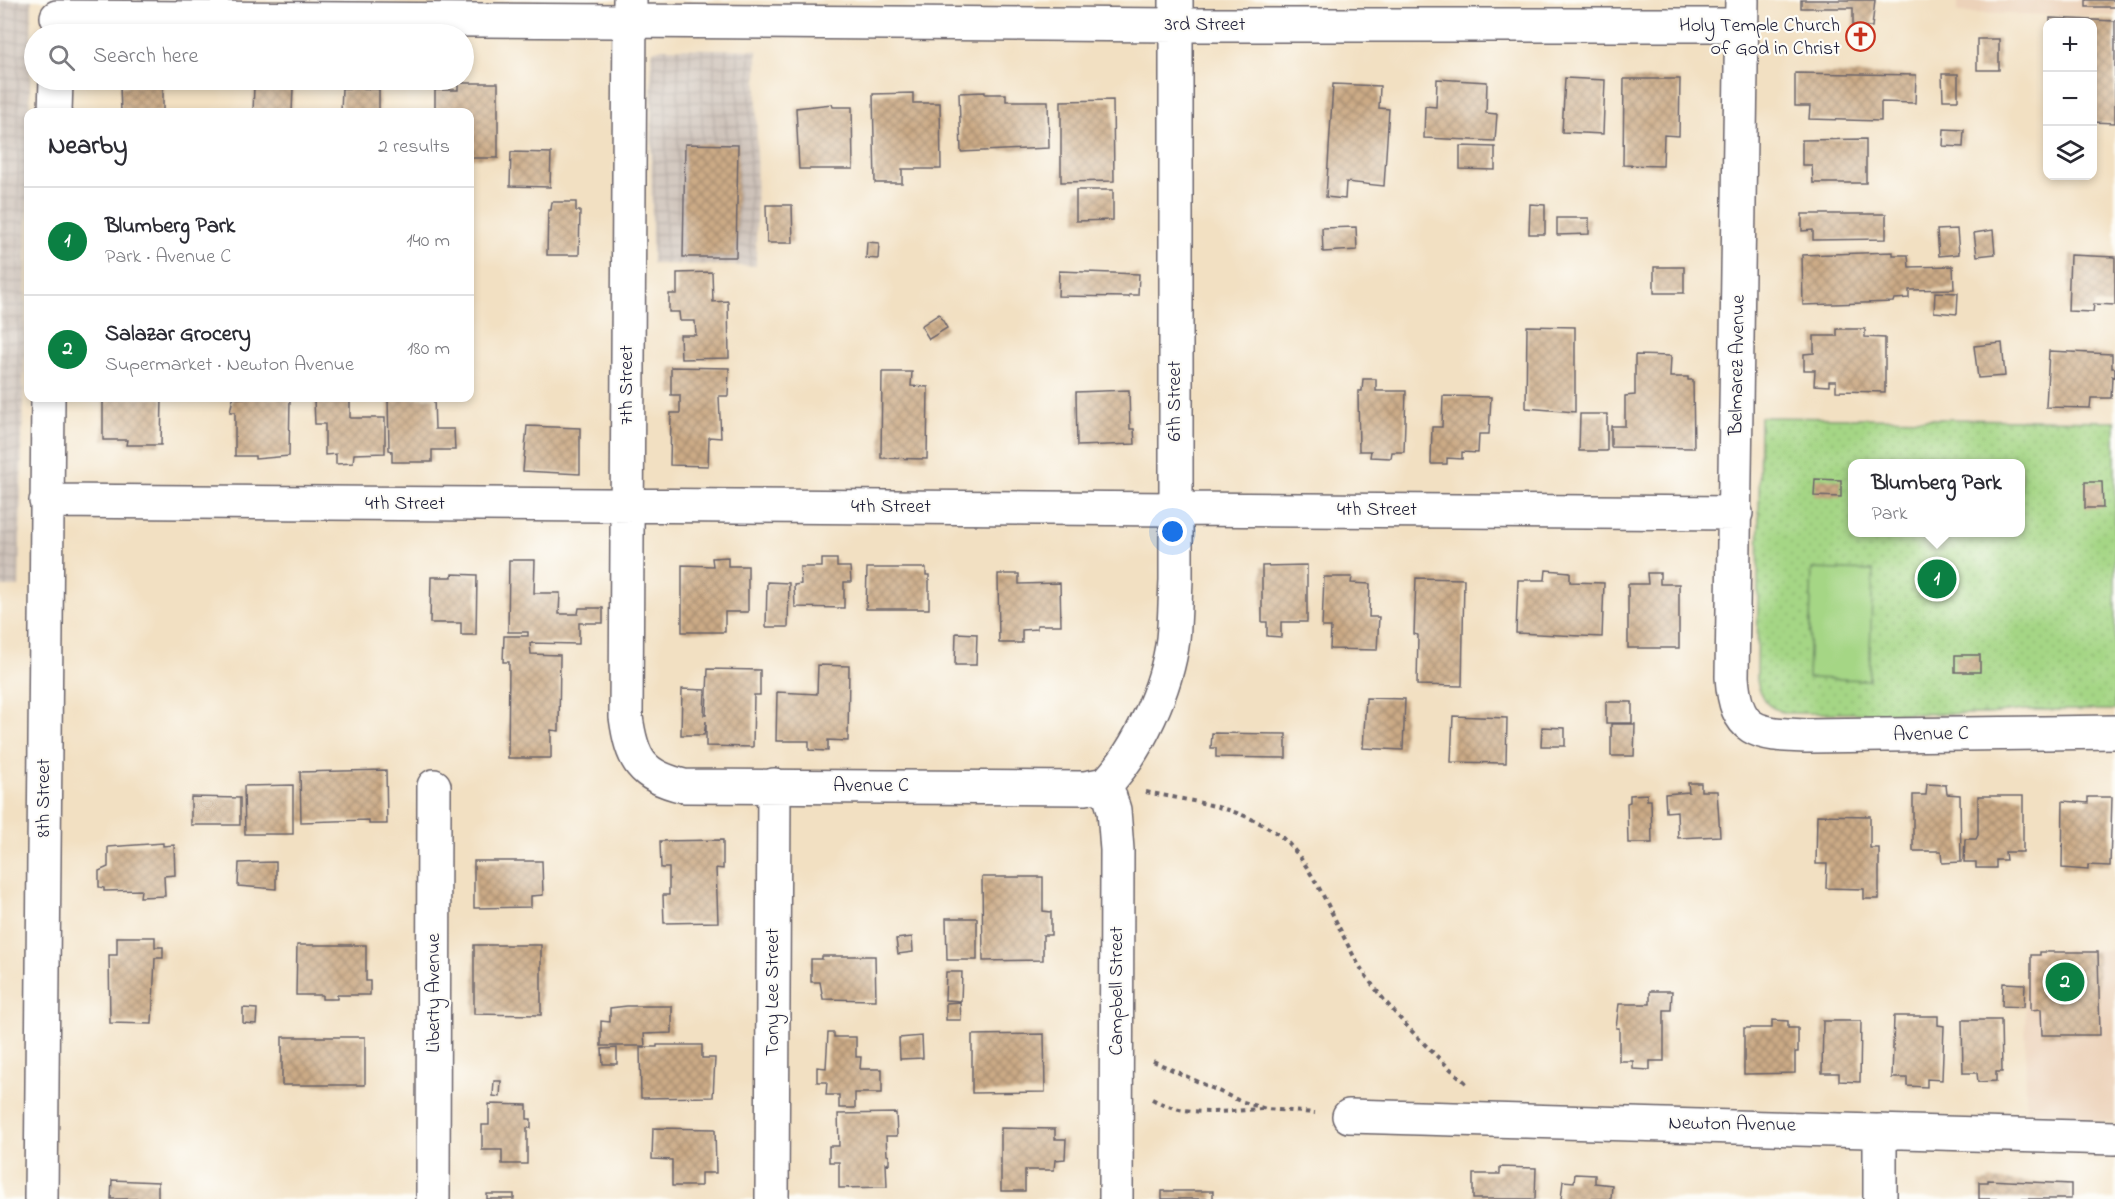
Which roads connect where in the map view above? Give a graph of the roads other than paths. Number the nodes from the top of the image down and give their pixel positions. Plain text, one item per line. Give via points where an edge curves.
1 (630, 11) edge
2 (1176, 12) edge
3 (1742, 13) edge
4 (57, 17) edge
5 (56, 90) edge
6 (55, 108) edge
7 (48, 402) edge
8 (46, 501) junction
9 (626, 506) junction
10 (1174, 509) junction
11 (1736, 513) junction
12 (1749, 725) joint
13 (2115, 732) edge
14 (642, 766) joint
15 (1106, 784) junction
16 (774, 785) junction
17 (434, 786) dead end
18 (1349, 1116) road end
19 (1880, 1131) junction
20 (2115, 1138) edge
21 (41, 1199) edge
22 (433, 1199) edge
23 (772, 1199) edge
24 (1116, 1199) edge
25 (1880, 1199) edge

1 - 2 street, 3rd Street
1 - 4 street, 3rd Street
1 - 9 street, 7th Street
2 - 3 street, 3rd Street
2 - 10 street, 6th Street
3 - 11 street, Belmarez Avenue
5 - 6 street
7 - 8 street, 8th Street
8 - 9 street, 4th Street
8 - 21 street, 8th Street
9 - 10 street, 4th Street
9 - 14 street, 7th Street via 626,717 630,743
10 - 11 street, 4th Street
10 - 15 street, 6th Street via 1173,641 1151,713 1123,766
11 - 12 street, Belmarez Avenue via 1732,677 1740,718
12 - 13 street, Avenue C via 1779,735 1808,736
14 - 16 street, Avenue C via 661,781 684,786
15 - 16 street, Avenue C via 1085,788
15 - 24 street, Campbell Street via 1114,810 1117,850
16 - 23 street, Tony Lee Street
17 - 22 street, Liberty Avenue
18 - 19 street, Newton Avenue
19 - 20 street, Newton Avenue
19 - 25 street

